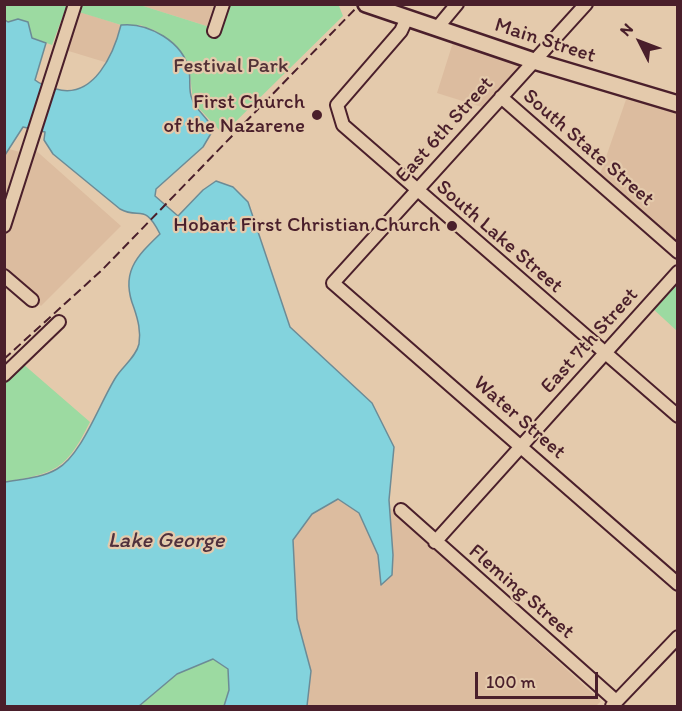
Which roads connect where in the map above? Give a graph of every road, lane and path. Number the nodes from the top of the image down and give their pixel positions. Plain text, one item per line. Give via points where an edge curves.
1 (75, 4) edge
2 (223, 4) edge
3 (366, 4) edge
4 (457, 4) edge
5 (586, 4) edge
6 (408, 18) junction
7 (437, 28) junction
8 (214, 31) dead end
9 (534, 61) junction
10 (501, 97) junction
11 (678, 104) edge
12 (416, 191) junction
13 (8, 205) edge
14 (4, 225) edge
15 (678, 252) edge
16 (678, 272) edge
17 (4, 276) edge
18 (333, 283) joint
19 (32, 300) dead end
20 (59, 322) dead end
21 (605, 353) junction
22 (4, 375) edge
23 (678, 416) edge
24 (520, 445) junction
25 (401, 510) dead end
26 (435, 542) junction
27 (678, 584) edge
28 (678, 637) edge
29 (614, 704) edge

1 - 13 street via 22,177
2 - 8 street
3 - 6 main road, Main Street
4 - 7 street
5 - 9 street, East 6th Street
6 - 7 main road, Main Street
6 - 12 street, South Lake Street via 337,105 343,125
7 - 9 main road, Main Street
9 - 10 street, East 6th Street
9 - 11 main road, Main Street
10 - 12 street, East 6th Street
10 - 15 street, South State Street
12 - 18 street, East 6th Street
12 - 21 street, South Lake Street
13 - 14 street
16 - 21 street, East 7th Street
17 - 19 street
18 - 24 street, Water Street
20 - 22 street
21 - 23 street, South Lake Street
21 - 24 street, East 7th Street
24 - 26 street, East 7th Street
24 - 27 street, Water Street
25 - 26 street, Fleming Street
26 - 29 street, Fleming Street
28 - 29 street

